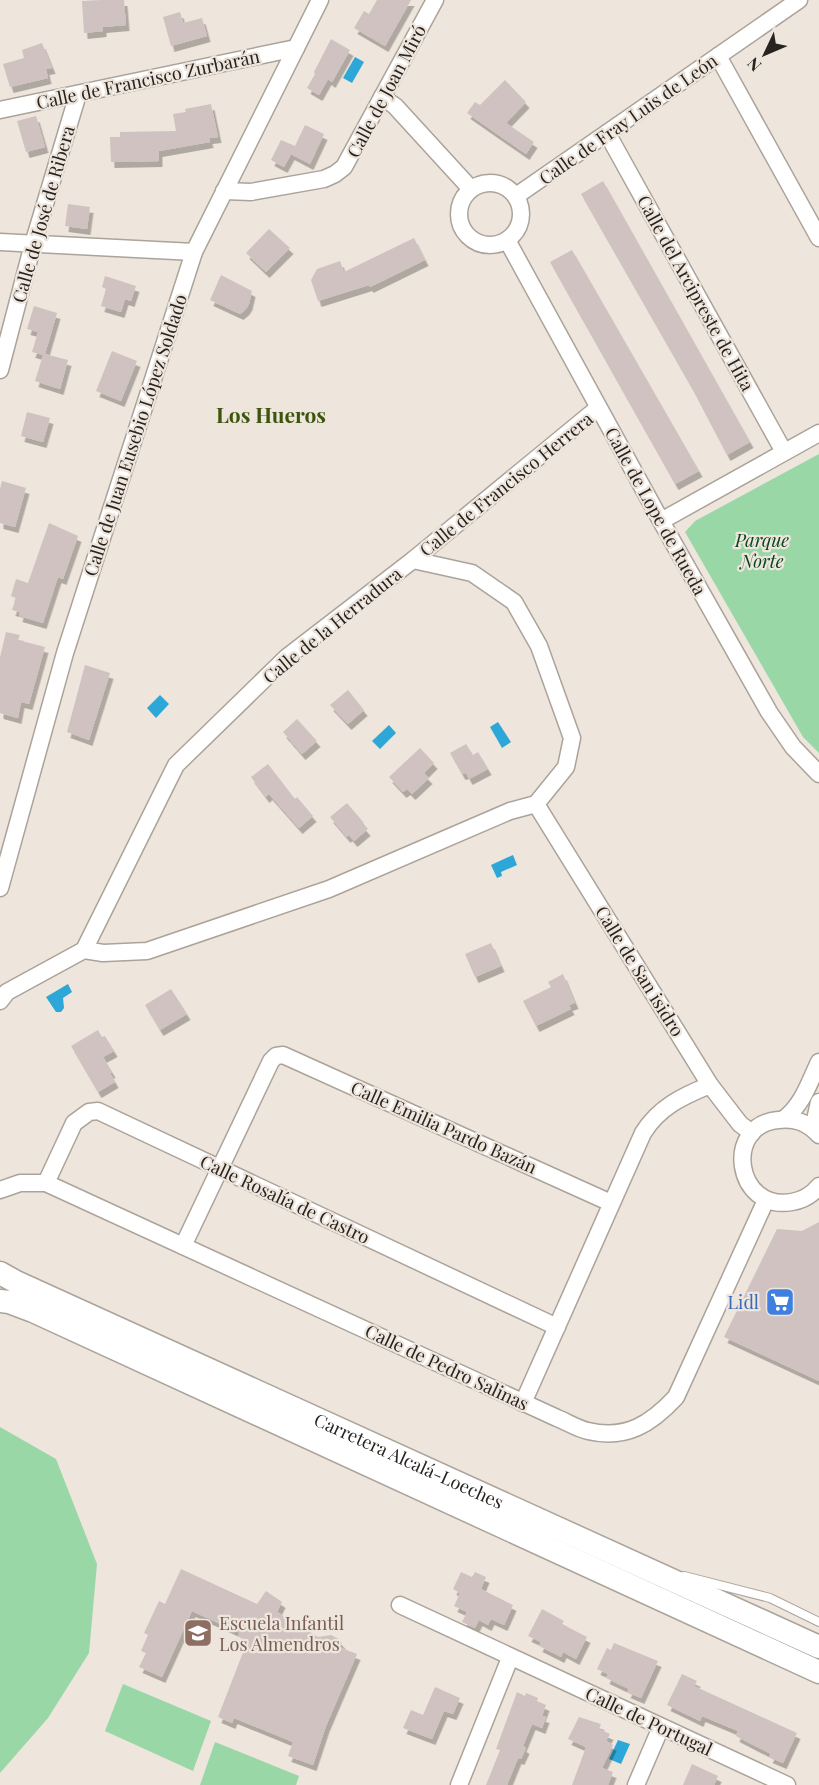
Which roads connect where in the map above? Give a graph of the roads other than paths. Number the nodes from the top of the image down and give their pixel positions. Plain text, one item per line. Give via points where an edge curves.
1 (320, 0) edge
2 (435, 0) edge
3 (799, 0) edge
4 (296, 48) junction
5 (718, 56) junction
6 (78, 94) junction
7 (382, 97) junction
8 (0, 110) edge
9 (608, 133) junction
10 (471, 189) junction
11 (224, 191) junction
12 (516, 196) junction
13 (819, 238) edge
14 (507, 240) junction
15 (0, 242) edge
16 (33, 243) junction
17 (194, 252) junction
18 (0, 370) edge
19 (598, 408) junction
20 (819, 433) edge
21 (784, 452) junction
22 (661, 521) junction
23 (413, 560) junction
24 (819, 774) edge
25 (536, 804) junction
26 (0, 888) edge
27 (84, 950) junction
28 (0, 1001) edge
29 (819, 1062) edge
30 (710, 1085) junction
31 (819, 1102) edge
32 (784, 1119) junction
33 (752, 1132) junction
34 (819, 1134) edge
35 (221, 1170) junction
36 (46, 1183) junction
37 (8, 1187) edge
38 (818, 1188) edge
39 (0, 1196) edge
40 (766, 1200) junction
41 (611, 1203) junction
42 (183, 1246) junction
43 (0, 1273) edge
44 (0, 1301) edge
45 (557, 1327) junction
46 (523, 1403) junction
47 (640, 1565) junction
48 (400, 1605) dead end
49 (819, 1622) edge
50 (819, 1647) edge
51 (510, 1658) junction
52 (819, 1672) edge
53 (661, 1727) junction
54 (459, 1785) edge
55 (636, 1785) edge
56 (787, 1785) edge

1 - 4 street, Calle de Juan Eusebio López Soldado
2 - 7 street, Calle de Joan Miró
3 - 5 street, Calle de Fray Luis de León
4 - 6 street, Calle de Francisco Zurbarán
4 - 11 street, Calle de Juan Eusebio López Soldado
5 - 9 street, Calle de Fray Luis de León
5 - 13 street
6 - 8 street, Calle de Francisco Zurbarán
6 - 16 street, Calle de José de Ribera
7 - 10 street via 395,106
7 - 11 street, Calle de Joan Miró via 344,167 335,174 250,192
9 - 12 street, Calle de Fray Luis de León
9 - 21 street, Calle del Arcipreste de Hita
10 - 12 street via 497,183
10 - 14 street via 459,207 466,234 486,245
11 - 17 street, Calle de Juan Eusebio López Soldado
12 - 14 street via 521,214 519,226
14 - 19 street, Calle de Lope de Rueda
15 - 16 street
16 - 17 street
16 - 18 street, Calle de José de Ribera
17 - 26 street, Calle de Juan Eusebio López Soldado via 65,652
19 - 22 street, Calle de Lope de Rueda
19 - 23 street, Calle de Francisco Herrera
20 - 21 street
21 - 22 street
22 - 24 street, Calle de Lope de Rueda via 769,712 793,747
23 - 25 street, Calle de la Herradura via 472,573 514,602 539,646 572,738 566,767
23 - 27 street, Calle de la Herradura via 287,657 176,765
25 - 27 street via 510,811 330,889 147,951
25 - 30 street, Calle de San isidro
27 - 28 street via 7,992
29 - 32 street via 796,1109
30 - 33 street, Calle de San isidro via 740,1124
30 - 41 street via 680,1098 649,1123
31 - 34 street via 815,1120
32 - 33 street via 769,1120
32 - 34 street via 792,1118
33 - 40 street via 742,1151 743,1171 750,1186
35 - 36 street, Calle Rosalía de Castro via 98,1112 89,1112 74,1123
35 - 41 street, Calle Emilia Pardo Bazán via 271,1061 283,1055
35 - 42 street
35 - 45 street, Calle Rosalía de Castro
36 - 37 street, Calle de Pedro Salinas
36 - 42 street, Calle de Pedro Salinas
37 - 39 street, Calle de Pedro Salinas
38 - 40 street via 802,1200 782,1204
40 - 46 street, Calle de Pedro Salinas via 676,1397 658,1416 639,1428 613,1434 588,1431
41 - 45 street
42 - 46 street, Calle de Pedro Salinas
43 - 47 main road, Carretera Alcalá-Loeches
44 - 52 main road, Carretera Alcalá-Loeches via 43,1316
45 - 46 street
47 - 49 lane via 770,1598
47 - 50 main road, Carretera Alcalá-Loeches
48 - 51 street, Calle de Portugal
51 - 53 street, Calle de Portugal
51 - 54 street
53 - 55 street
53 - 56 street, Calle de Portugal

